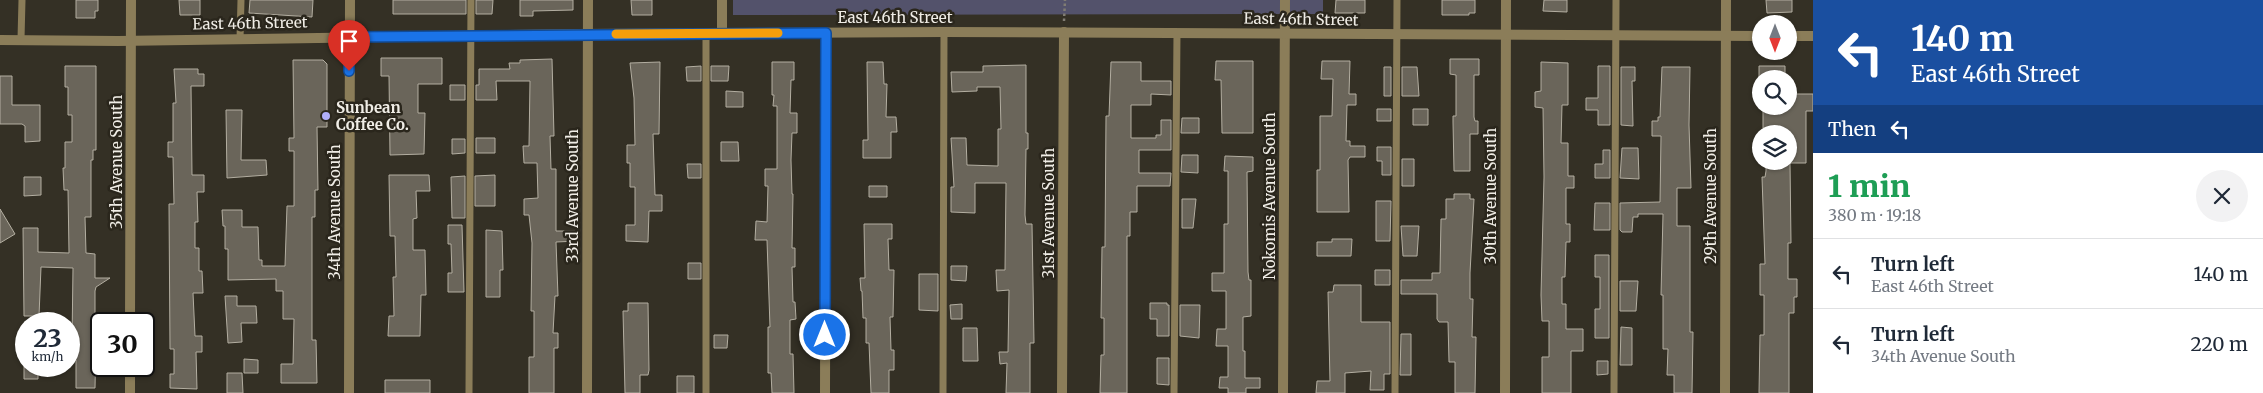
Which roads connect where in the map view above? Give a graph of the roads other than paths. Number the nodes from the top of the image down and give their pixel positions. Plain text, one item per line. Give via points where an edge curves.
1 (22, 0) edge
2 (131, 0) edge
3 (241, 0) edge
4 (350, 0) edge
5 (471, 0) edge
6 (588, 0) edge
7 (722, 0) edge
8 (1285, 0) edge
9 (1397, 0) edge
10 (1506, 0) edge
11 (1616, 0) edge
12 (1726, 0) edge
13 (944, 32) junction
14 (1064, 32) junction
15 (706, 33) junction
16 (722, 33) junction
17 (826, 33) junction
18 (1178, 33) junction
19 (588, 34) junction
20 (1285, 34) junction
21 (470, 35) junction
22 (1398, 35) junction
23 (1506, 35) junction
24 (1725, 35) junction
25 (1616, 36) junction
26 (1752, 36) edge
27 (1798, 36) edge
28 (1813, 36) edge
29 (349, 37) junction
30 (21, 39) junction
31 (240, 39) junction
32 (0, 40) edge
33 (131, 41) junction
34 (130, 312) edge
35 (130, 377) edge
36 (130, 393) edge
37 (349, 393) edge
38 (469, 393) edge
39 (587, 393) edge
40 (706, 393) edge
41 (825, 393) edge
42 (943, 393) edge
43 (1062, 393) edge
44 (1174, 393) edge
45 (1283, 393) edge
46 (1395, 393) edge
47 (1505, 393) edge
48 (1614, 393) edge
49 (1725, 393) edge

1 - 30 lane
2 - 33 street, 35th Avenue South
3 - 31 lane
4 - 29 street, 34th Avenue South
5 - 21 lane
6 - 19 street, 33rd Avenue South
7 - 16 street
8 - 20 street, Nokomis Avenue South
9 - 22 lane
10 - 23 street, 30th Avenue South
11 - 25 lane
12 - 24 street, 29th Avenue South
13 - 14 street, East 46th Street
13 - 17 street, East 46th Street
13 - 42 lane
14 - 18 street, East 46th Street
14 - 43 street, 31st Avenue South
15 - 16 street, East 46th Street
15 - 19 street, East 46th Street
15 - 40 lane
16 - 17 street, East 46th Street
17 - 41 street
18 - 20 street, East 46th Street
18 - 44 lane
19 - 21 street, East 46th Street
19 - 39 street, 33rd Avenue South
20 - 22 street, East 46th Street
20 - 45 street, Nokomis Avenue South
21 - 29 street, East 46th Street
21 - 38 lane
22 - 23 street, East 46th Street
22 - 46 lane
23 - 25 street, East 46th Street
23 - 47 street, 30th Avenue South
24 - 25 street, East 46th Street
24 - 26 street, East 46th Street
24 - 49 street, 29th Avenue South
25 - 48 lane
27 - 28 street
29 - 31 street, East 46th Street
29 - 37 street, 34th Avenue South
30 - 32 street, East 46th Street
30 - 33 street, East 46th Street
31 - 33 street, East 46th Street
33 - 34 street, 35th Avenue South
35 - 36 street

